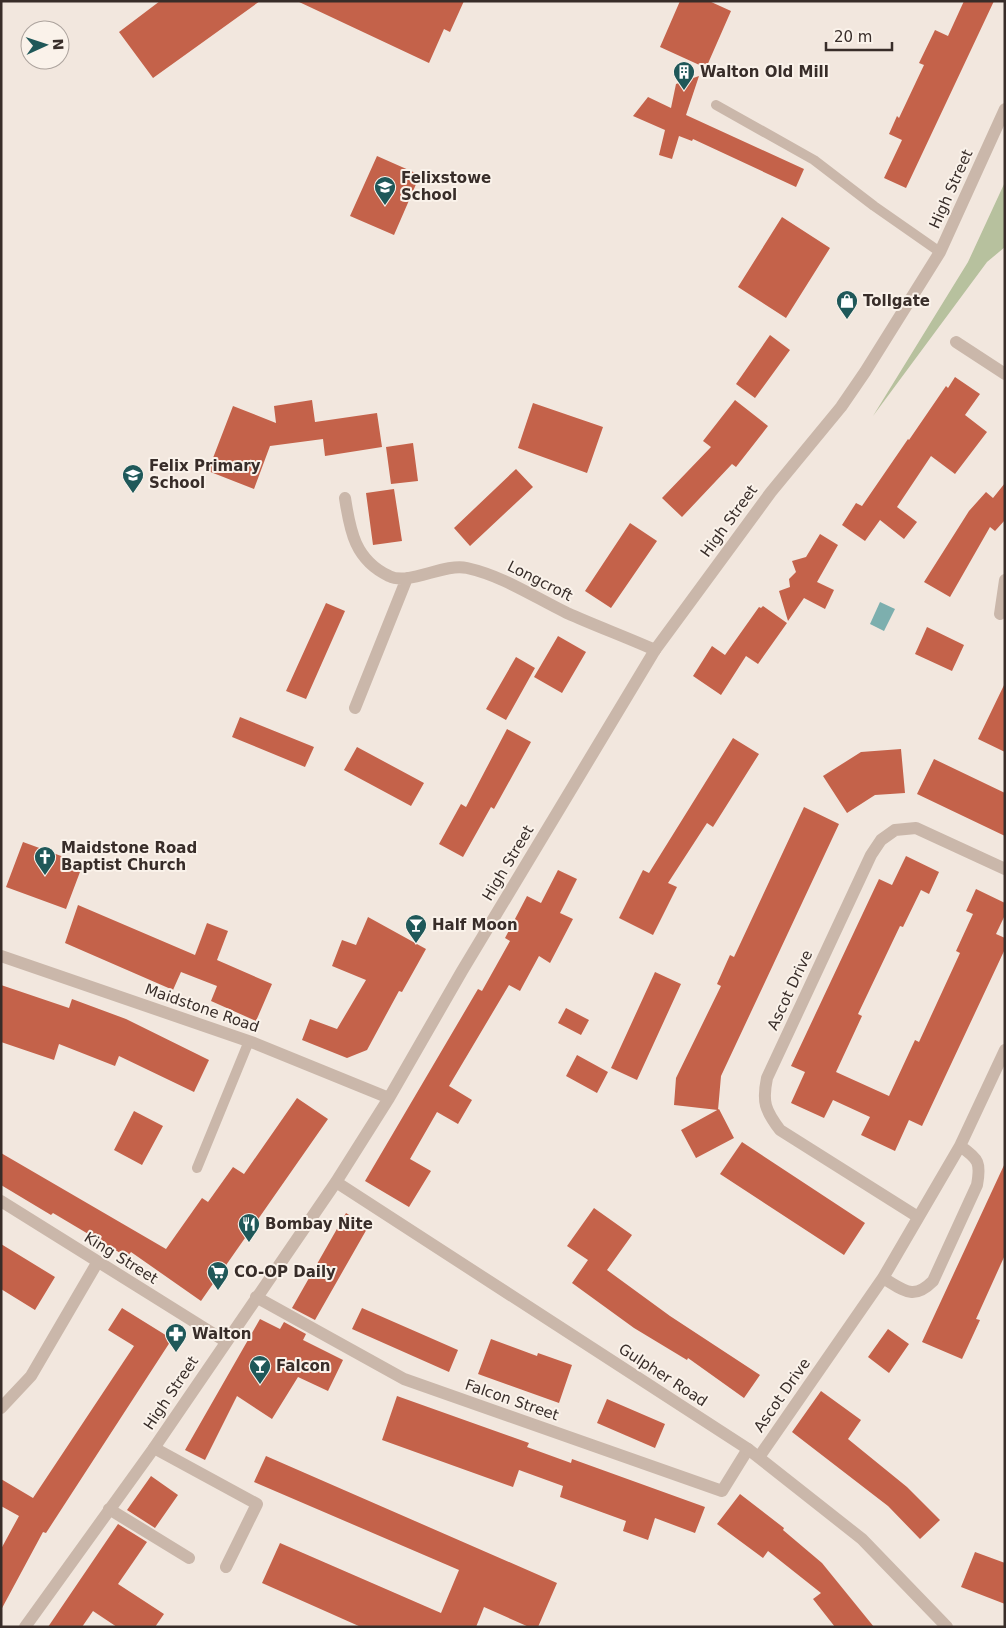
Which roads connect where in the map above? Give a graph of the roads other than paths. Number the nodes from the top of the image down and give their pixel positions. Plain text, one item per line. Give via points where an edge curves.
1 (716, 105) dead end
2 (1005, 109) edge
3 (940, 252) junction
4 (956, 342) dead end
5 (1005, 374) edge
6 (346, 498) dead end
7 (407, 578) junction
8 (1005, 580) edge
9 (1000, 614) dead end
10 (654, 650) junction
11 (355, 708) dead end
12 (1005, 869) edge
13 (1, 956) edge
14 (249, 1041) junction
15 (1005, 1050) edge
16 (389, 1098) junction
17 (960, 1146) junction
18 (197, 1168) dead end
19 (336, 1182) junction
20 (1, 1201) edge
21 (918, 1217) junction
22 (97, 1263) junction
23 (883, 1278) junction
24 (256, 1296) junction
25 (225, 1342) junction
26 (4, 1400) edge
27 (154, 1448) junction
28 (748, 1449) junction
29 (759, 1457) junction
30 (109, 1509) junction
31 (189, 1558) dead end
32 (226, 1567) dead end
33 (25, 1627) edge
34 (947, 1627) edge

1 - 3 lane via 814,160
2 - 3 street, High Street
3 - 10 street, High Street via 840,407 771,492
4 - 5 street
6 - 7 street, Longcroft via 356,547 374,568 391,578
7 - 10 street, Longcroft via 432,571 464,568 491,574 567,613
7 - 11 street
8 - 9 street
10 - 16 street, High Street
12 - 21 street, Ascot Drive via 916,828 895,830 881,840 871,855 767,1078 764,1094 767,1113 780,1130
13 - 14 street, Maidstone Road
14 - 16 street, Maidstone Road
14 - 18 lane
15 - 17 street, Ascot Drive
16 - 19 street, High Street
17 - 21 street, Ascot Drive
17 - 23 street via 975,1156 980,1169 977,1185 933,1281 922,1291 908,1293
19 - 24 street, High Street
19 - 28 street, Gulpher Road
20 - 22 street, King Street
21 - 23 street, Ascot Drive
22 - 25 street, King Street
22 - 26 street via 31,1376
23 - 29 street, Ascot Drive
24 - 25 street, High Street
24 - 28 street, Falcon Street via 404,1379 722,1491
25 - 27 street, High Street
27 - 30 street, High Street
27 - 32 street via 257,1504
28 - 29 street, Gulpher Road
29 - 34 street, Gulpher Road via 862,1539
30 - 31 street
30 - 33 street, High Street

